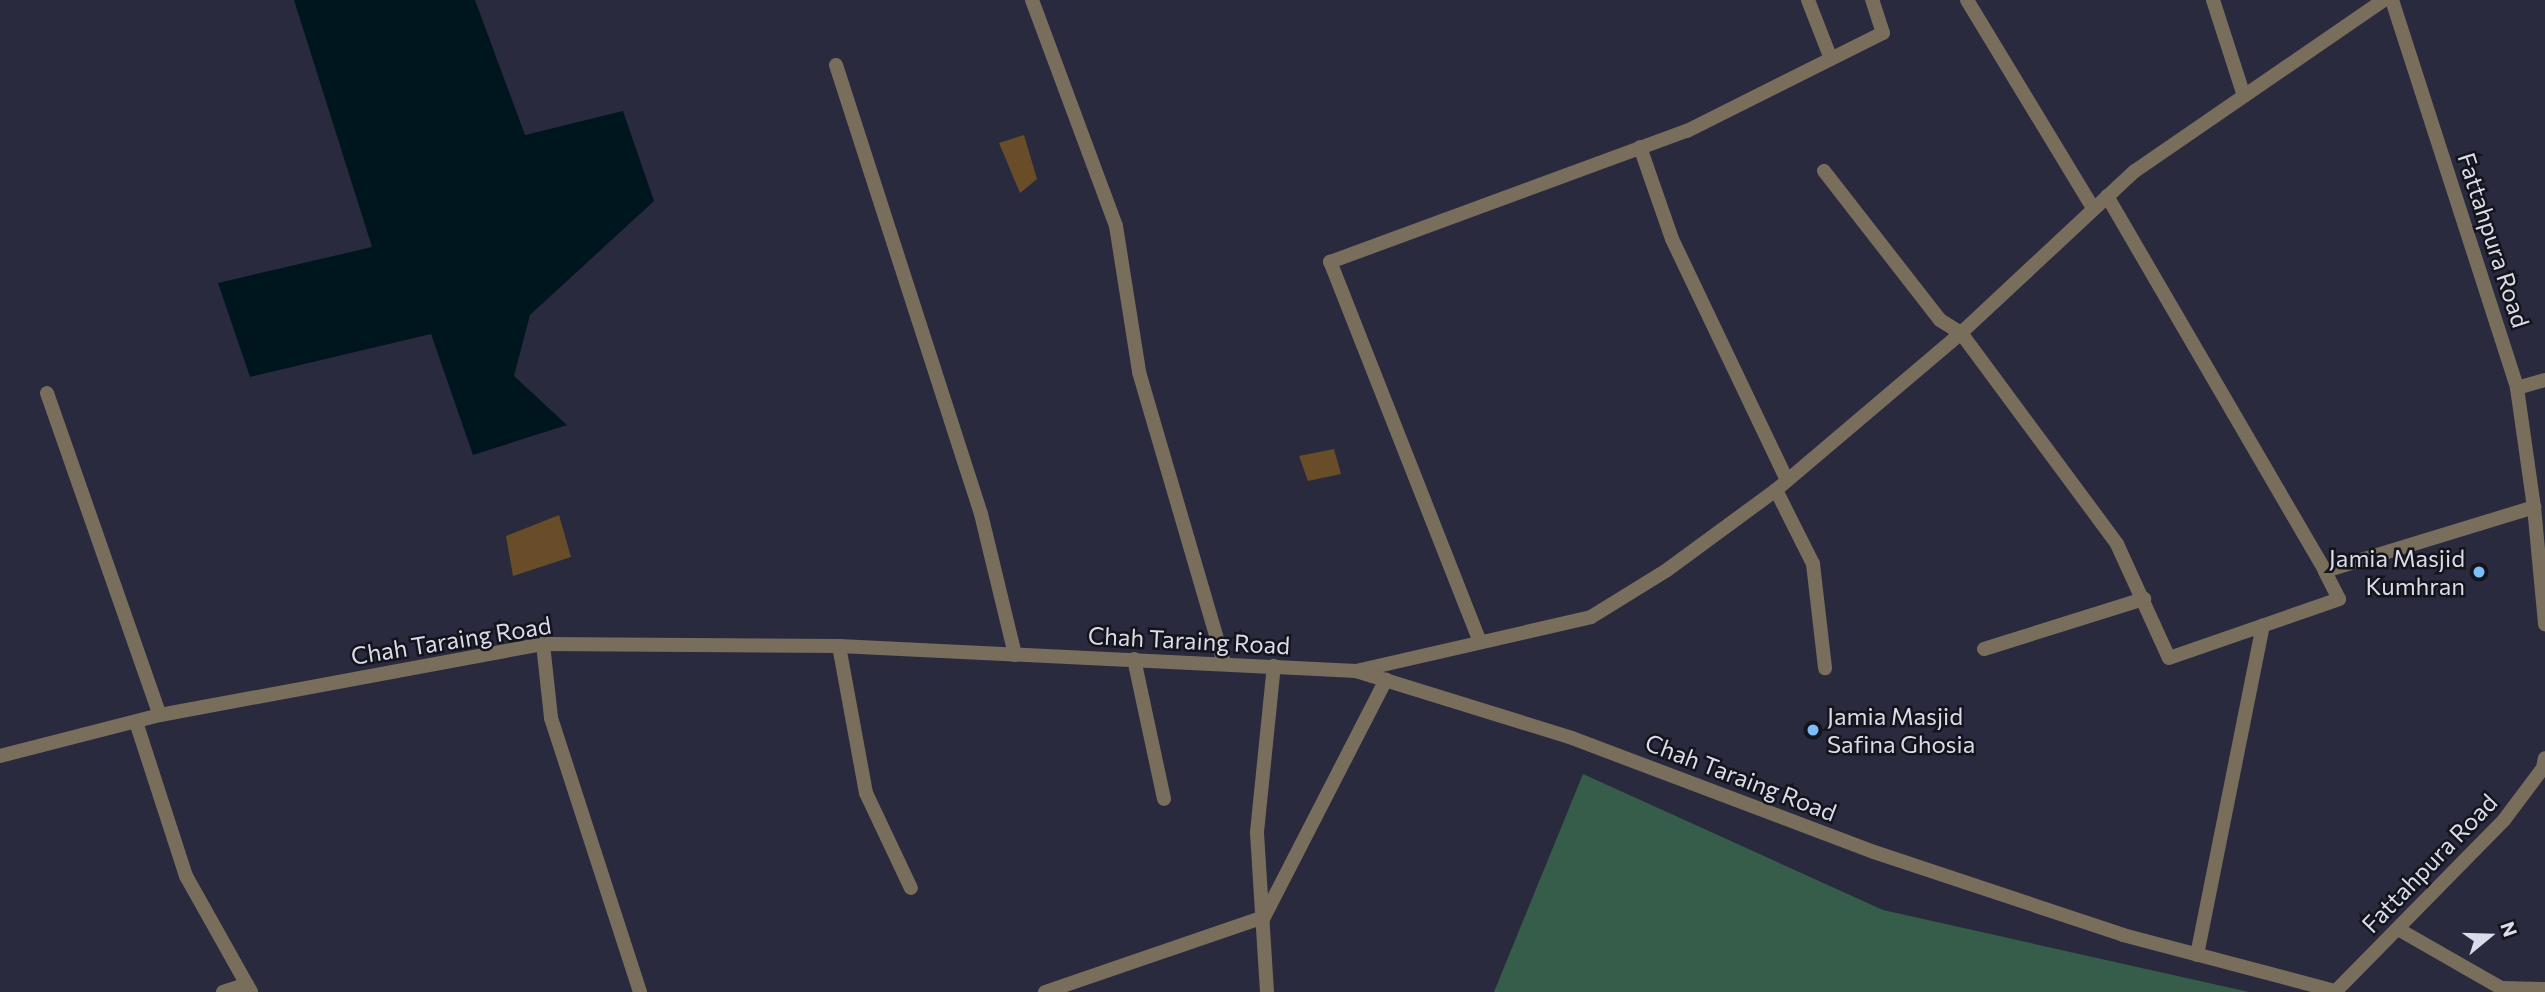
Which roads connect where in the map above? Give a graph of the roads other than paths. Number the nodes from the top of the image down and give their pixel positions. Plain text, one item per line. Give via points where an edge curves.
1 (1032, 0) edge
2 (1808, 0) edge
3 (1872, 0) edge
4 (1967, 0) edge
5 (2213, 0) edge
6 (2384, 0) edge
7 (2392, 0) edge
8 (1831, 59) junction
9 (836, 65) dead end
10 (2244, 96) junction
11 (1640, 147) junction
12 (1824, 171) dead end
13 (2107, 196) junction
14 (2093, 208) junction
15 (1961, 333) junction
16 (2545, 380) edge
17 (2518, 388) junction
18 (47, 393) dead end
19 (1782, 485) junction
20 (2534, 507) junction
21 (2325, 572) junction
22 (2144, 599) junction
23 (2545, 624) edge
24 (2263, 626) junction
25 (1480, 642) junction
26 (543, 644) junction
27 (839, 646) junction
28 (1984, 649) dead end
29 (1015, 654) junction
30 (1134, 659) junction
31 (1224, 663) junction
32 (1274, 666) junction
33 (1825, 668) dead end
34 (1356, 671) junction
35 (1386, 680) junction
36 (160, 715) junction
37 (136, 722) junction
38 (0, 756) edge
39 (2545, 758) edge
40 (1164, 799) dead end
41 (911, 888) dead end
42 (1265, 917) junction
43 (2398, 929) junction
44 (2197, 954) junction
45 (249, 988) edge
46 (2545, 989) edge
47 (223, 992) edge
48 (640, 992) edge
49 (1045, 992) edge
50 (1267, 992) edge
51 (2336, 992) edge

1 - 31 street via 1116,226 1139,372
2 - 8 street
3 - 8 street via 1883,33
4 - 14 street
5 - 10 street
6 - 10 street
7 - 17 street, Fattahpura Road
8 - 11 street via 1687,131
9 - 29 street via 981,514
10 - 13 street via 2135,171
11 - 19 street via 1672,239
11 - 25 street via 1330,262
12 - 15 street via 1940,320
13 - 14 street
13 - 21 street
14 - 15 street
15 - 19 street
15 - 22 street via 2118,544
16 - 17 street
17 - 20 street, Fattahpura Road
18 - 36 street
19 - 25 street via 1667,569 1591,617
19 - 33 street via 1812,564
20 - 21 street
20 - 23 street, Fattahpura Road
21 - 24 street via 2339,599
22 - 24 street via 2169,658
22 - 28 street
24 - 44 street
25 - 34 street
26 - 27 street, Chah Taraing Road
26 - 36 street, Chah Taraing Road
26 - 48 street via 551,718
27 - 29 street, Chah Taraing Road
27 - 41 street via 866,793
29 - 30 street, Chah Taraing Road
30 - 31 street, Chah Taraing Road
30 - 40 street
31 - 32 street, Chah Taraing Road
32 - 34 street, Chah Taraing Road
32 - 42 street via 1257,832
34 - 35 street, Chah Taraing Road
35 - 42 street
35 - 44 street, Chah Taraing Road via 1572,738 1874,852 2123,935
36 - 37 street, Chah Taraing Road
37 - 38 street, Chah Taraing Road
37 - 45 street via 186,876
39 - 43 street, Fattahpura Road via 2543,768 2504,820
42 - 49 street
42 - 50 street
43 - 46 street via 2501,988
43 - 51 street, Fattahpura Road
44 - 51 street, Chah Taraing Road
45 - 47 street

